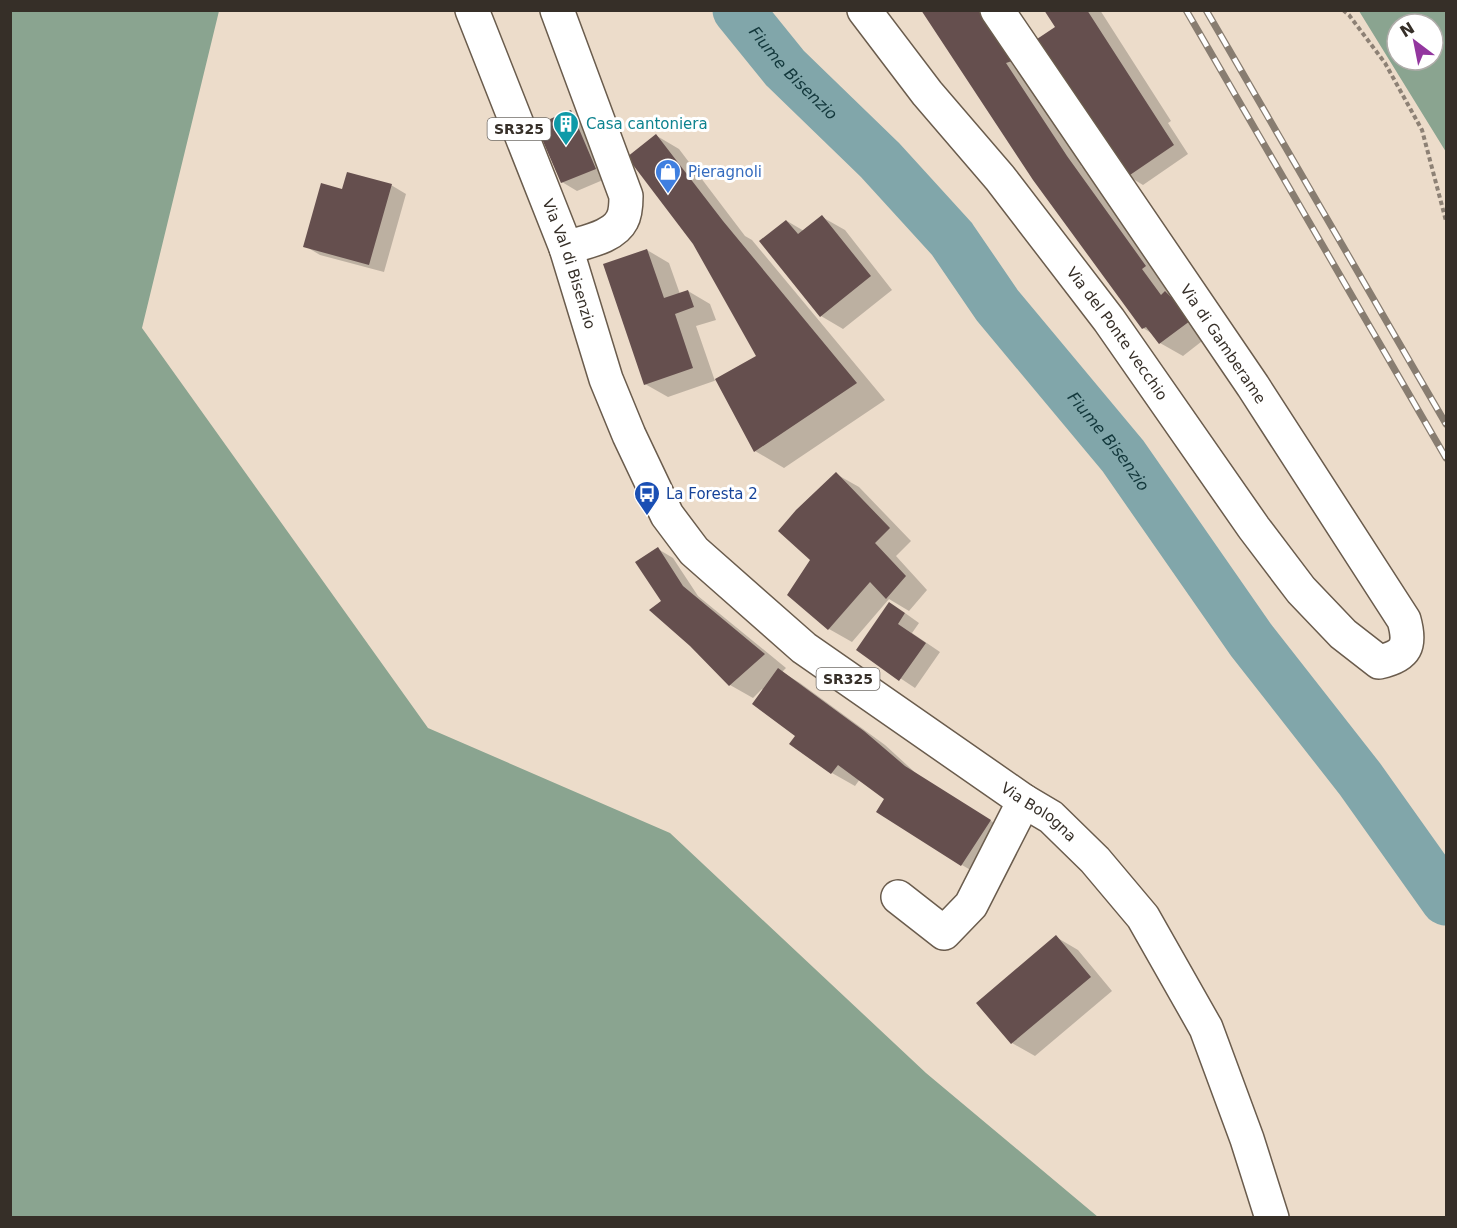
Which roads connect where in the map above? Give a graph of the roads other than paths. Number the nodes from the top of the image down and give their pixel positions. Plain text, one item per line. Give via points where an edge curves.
1 (472, 10) edge
2 (557, 10) edge
3 (864, 10) edge
4 (997, 10) edge
5 (566, 248) junction
6 (667, 515) joint
7 (1369, 655) joint
8 (1024, 801) junction
9 (898, 897) dead end
10 (1272, 1218) edge

1 - 5 street, Via Val di Bisenzio / SR325
2 - 5 street via 626,196 623,220 616,228
3 - 7 street, Via del Ponte vecchio via 1109,320 1301,590
4 - 7 street, Via di Gamberame via 1253,386 1404,620 1409,637 1399,655 1379,662
5 - 6 street, Via Val di Bisenzio / SR325 via 606,379
6 - 8 street, Via Bologna / SR325 via 693,551 804,648
8 - 9 street via 971,905 944,933
8 - 10 street, Via Bologna / SR325 via 1051,817 1095,860 1143,917 1206,1028

